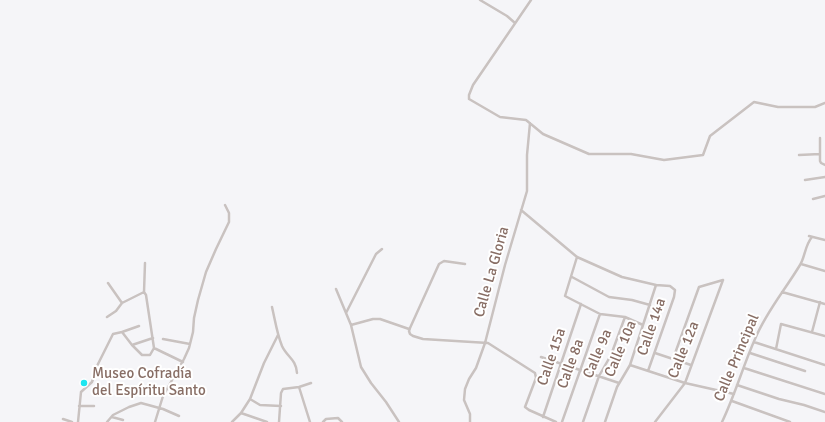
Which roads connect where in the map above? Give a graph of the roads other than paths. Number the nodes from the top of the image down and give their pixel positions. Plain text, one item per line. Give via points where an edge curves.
1 (480, 0) edge
2 (531, 0) edge
3 (515, 23) junction
4 (825, 104) edge
5 (530, 123) junction
6 (820, 138) dead end
7 (820, 154) junction
8 (799, 155) dead end
9 (825, 165) edge
10 (825, 177) edge
11 (805, 180) dead end
12 (825, 196) edge
13 (813, 199) dead end
14 (225, 205) dead end
15 (521, 210) junction
16 (825, 240) edge
17 (382, 249) dead end
18 (577, 257) junction
19 (145, 262) dead end
20 (465, 264) dead end
21 (801, 264) junction
22 (825, 271) edge
23 (572, 277) junction
24 (108, 283) dead end
25 (656, 285) junction
26 (336, 289) dead end
27 (144, 292) junction
28 (782, 292) junction
29 (820, 302) junction
30 (122, 303) junction
31 (581, 304) junction
32 (825, 304) edge
33 (650, 305) junction
34 (272, 307) dead end
35 (345, 314) junction
36 (600, 314) junction
37 (625, 317) junction
38 (107, 318) dead end
39 (351, 325) junction
40 (643, 325) junction
41 (139, 326) dead end
42 (409, 329) junction
43 (122, 332) junction
44 (812, 332) junction
45 (278, 335) junction
46 (825, 336) edge
47 (153, 338) junction
48 (162, 339) dead end
49 (485, 342) junction
50 (754, 342) junction
51 (190, 344) junction
52 (132, 345) junction
53 (154, 348) junction
54 (776, 349) junction
55 (655, 353) junction
56 (750, 353) junction
57 (541, 357) dead end
58 (673, 359) junction
59 (183, 362) junction
60 (562, 364) junction
61 (630, 365) junction
62 (691, 365) junction
63 (825, 365) edge
64 (744, 368) junction
65 (580, 369) junction
66 (648, 371) junction
67 (805, 371) dead end
68 (297, 373) dead end
69 (600, 376) junction
70 (619, 382) junction
71 (311, 383) dead end
72 (685, 383) junction
73 (737, 385) junction
74 (300, 387) junction
75 (734, 394) junction
76 (825, 394) edge
77 (250, 399) junction
78 (732, 401) junction
79 (79, 406) junction
80 (94, 406) dead end
81 (281, 406) junction
82 (158, 409) junction
83 (825, 412) edge
84 (241, 413) junction
85 (179, 416) dead end
86 (112, 417) junction
87 (543, 417) junction
88 (63, 419) dead end
89 (123, 420) dead end
90 (722, 421) edge
91 (72, 422) edge
92 (78, 422) edge
93 (107, 422) edge
94 (155, 422) edge
95 (232, 422) edge
96 (267, 422) edge
97 (279, 422) edge
98 (310, 422) edge
99 (323, 422) edge
100 (342, 422) edge
101 (400, 422) edge
102 (470, 422) edge
103 (554, 422) edge
104 (562, 422) edge
105 (584, 422) edge
106 (605, 422) edge
107 (655, 422) edge
108 (727, 422) edge
109 (790, 422) edge

1 - 3 street
2 - 3 street
3 - 5 street via 473,85 469,99 500,117 526,120
4 - 5 street via 815,107 778,107 754,102 710,136 703,155 664,160 631,154 589,154 543,134
5 - 15 street, Calle La Gloria via 527,191
6 - 7 street
7 - 8 street
7 - 9 street via 821,163
10 - 11 street
12 - 13 street
14 - 51 street via 229,213 229,222 206,272
15 - 18 street
15 - 49 street, Calle La Gloria
16 - 21 street, Calle Principal via 810,237
17 - 35 street via 376,254
18 - 23 street
18 - 25 street via 622,277
19 - 27 street
20 - 42 street via 444,261 439,264
21 - 22 street
21 - 28 street, Calle Principal
23 - 31 street via 565,296
23 - 33 street via 609,297
24 - 30 street
25 - 33 street, Calle 10a
25 - 55 street, Calle 14a via 670,286 675,290
26 - 35 street
27 - 30 street
27 - 47 street
28 - 29 street
28 - 50 street, Calle Principal
29 - 32 street
29 - 44 street
30 - 38 street
31 - 36 street
31 - 60 street, Calle 15a
33 - 40 street, Calle 10a
34 - 45 street
35 - 39 street
36 - 37 street
36 - 65 street, Calle 8a
37 - 40 street
37 - 69 street, Calle 9a
39 - 42 street via 380,319
39 - 101 street via 361,367
40 - 61 street, Calle 10a
41 - 43 street
42 - 49 street via 413,336 423,338
43 - 52 street
43 - 79 street via 113,334 92,382 81,392
44 - 46 street
44 - 54 street via 781,324
45 - 68 street via 283,348 296,366
45 - 77 street
47 - 52 street
47 - 53 street
48 - 51 street
49 - 87 street via 535,373 536,378 525,407
49 - 102 street, Calle La Gloria via 465,389 464,400 470,414
50 - 54 street
50 - 56 street, Calle Principal
51 - 59 street
52 - 53 street via 142,355 150,355
53 - 59 street
54 - 63 street
55 - 58 street
55 - 66 street, Calle 14a
56 - 64 street, Calle Principal
56 - 67 street
57 - 60 street
58 - 62 street
58 - 62 street, Calle 12a via 699,287 723,280
59 - 82 street
60 - 65 street
60 - 87 street, Calle 15a
61 - 66 street
61 - 70 street, Calle 10a
62 - 72 street, Calle 12a
64 - 73 street, Calle Principal
64 - 76 street
65 - 69 street
65 - 104 street, Calle 8a
66 - 72 street
69 - 70 street
69 - 105 street, Calle 9a
70 - 106 street, Calle 10a
71 - 74 street
72 - 75 street
72 - 107 street, Calle 12a
73 - 75 street, Calle Principal
73 - 83 street via 779,400
74 - 81 street via 283,389
74 - 98 street
75 - 78 street, Calle Principal
77 - 81 street via 260,405
77 - 84 street
78 - 90 street, Calle Principal
78 - 109 street
79 - 80 street
79 - 92 street
81 - 97 street
82 - 85 street
82 - 86 street via 141,403
82 - 94 street
84 - 95 street
84 - 96 street
86 - 89 street
86 - 93 street
87 - 103 street
88 - 91 street
90 - 108 street
99 - 100 street via 326,419 338,418

